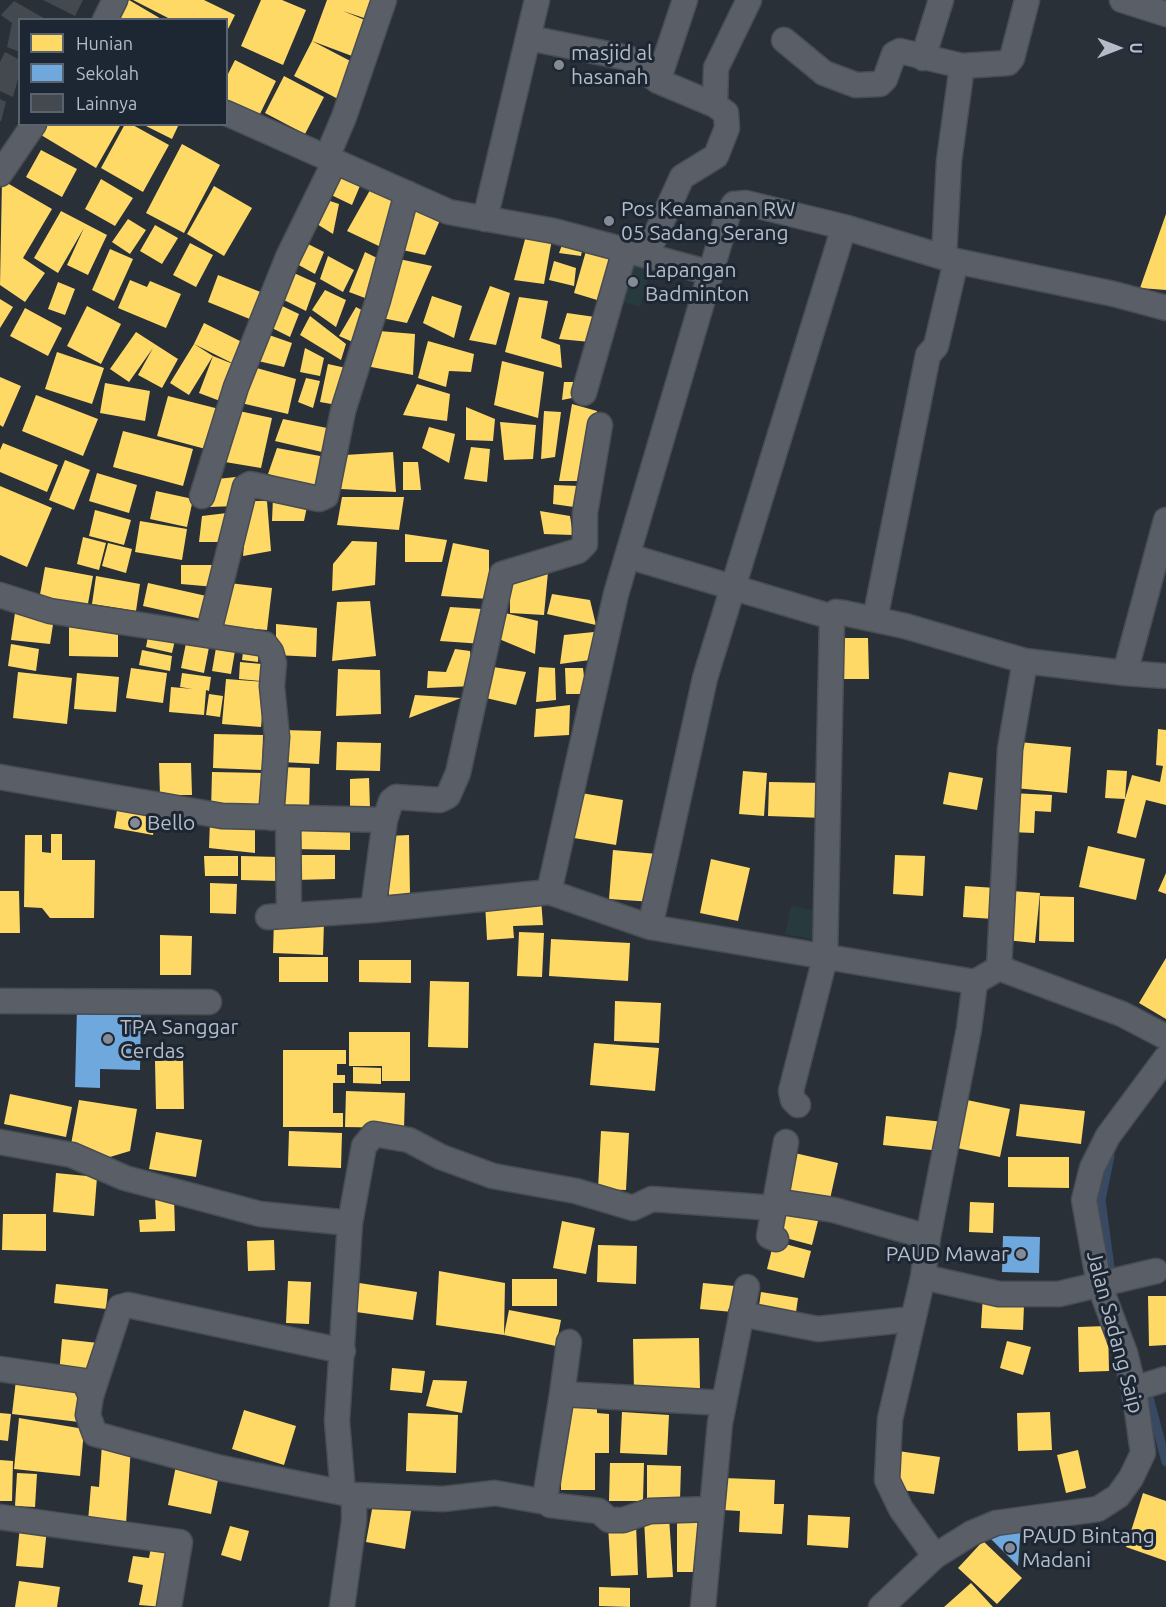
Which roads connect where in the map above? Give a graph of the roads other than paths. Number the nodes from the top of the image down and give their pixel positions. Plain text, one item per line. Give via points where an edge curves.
1 (115, 0) edge
2 (384, 0) edge
3 (537, 0) edge
4 (685, 0) edge
5 (750, 0) edge
6 (941, 0) edge
7 (1027, 0) edge
8 (1122, 0) edge
9 (1155, 8) edge
10 (106, 18) edge
11 (529, 38) junction
12 (784, 40) dead end
13 (923, 58) junction
14 (962, 66) junction
15 (658, 81) junction
16 (715, 105) junction
17 (228, 114) edge
18 (33, 126) edge
19 (330, 160) junction
20 (0, 174) edge
21 (407, 193) junction
22 (485, 219) junction
23 (844, 227) junction
24 (636, 252) junction
25 (950, 259) junction
26 (711, 273) junction
27 (1166, 308) edge
28 (585, 393) dead end
29 (600, 424) dead end
30 (202, 496) dead end
31 (1166, 520) edge
32 (628, 556) junction
33 (0, 595) edge
34 (832, 617) junction
35 (875, 619) junction
36 (208, 635) junction
37 (1025, 661) junction
38 (1125, 673) junction
39 (1166, 676) edge
40 (0, 777) edge
41 (279, 818) junction
42 (385, 820) junction
43 (549, 892) junction
44 (373, 910) junction
45 (650, 927) junction
46 (825, 958) junction
47 (999, 968) junction
48 (975, 982) junction
49 (0, 1001) edge
50 (209, 1002) dead end
51 (1166, 1037) edge
52 (1166, 1058) edge
53 (798, 1105) dead end
54 (0, 1142) edge
55 (786, 1142) dead end
56 (774, 1205) junction
57 (350, 1223) junction
58 (928, 1237) junction
59 (776, 1239) dead end
60 (1156, 1271) dead end
61 (923, 1277) junction
62 (1107, 1283) junction
63 (747, 1287) dead end
64 (741, 1314) junction
65 (913, 1319) junction
66 (569, 1342) dead end
67 (343, 1351) junction
68 (0, 1369) edge
69 (1163, 1380) edge
70 (1136, 1389) junction
71 (562, 1394) junction
72 (90, 1396) junction
73 (724, 1403) junction
74 (349, 1494) junction
75 (546, 1502) junction
76 (711, 1509) junction
77 (0, 1517) edge
78 (935, 1556) junction
79 (169, 1607) edge
80 (342, 1607) edge
81 (703, 1607) edge
82 (881, 1607) edge

1 - 10 street
2 - 19 street
3 - 11 street
4 - 15 street
5 - 16 street via 716,68
6 - 13 street
7 - 14 street via 1008,63
8 - 9 street
11 - 15 street via 628,58
11 - 22 street
12 - 13 street via 824,73 856,85 880,84 894,54 900,51
13 - 14 street
14 - 25 street via 949,161
15 - 16 street
16 - 24 street via 726,113 727,128 716,156 682,177
17 - 19 street
18 - 20 street
19 - 21 street
19 - 30 street via 236,387
21 - 22 street via 448,212
21 - 36 street via 344,411 326,496 319,499 250,484 245,487
22 - 24 street via 554,231
23 - 25 street
23 - 26 street via 746,203 734,204
23 - 45 street via 705,678
24 - 26 street
24 - 28 street
25 - 27 street
25 - 35 street via 936,346 928,355
26 - 32 street
29 - 42 street via 585,513 585,544 578,551 502,574 458,773 448,796 440,800 396,797
31 - 38 street
32 - 34 street
32 - 43 street
33 - 36 street via 50,611
34 - 35 street via 836,612
34 - 46 street
35 - 37 street
36 - 41 street via 256,641 271,652
37 - 38 street
37 - 47 street via 1010,748
38 - 39 street
40 - 41 street via 222,816
41 - 42 street
41 - 44 street via 278,915
42 - 44 street
43 - 44 street
43 - 45 street
45 - 46 street
46 - 48 street
46 - 53 street via 791,1091
47 - 48 street
47 - 51 street via 1122,1014
48 - 58 street
49 - 50 street
52 - 62 street, Jalan Sadang Saip via 1108,1136 1092,1168 1084,1200
54 - 57 street via 72,1155 125,1178 260,1214
55 - 56 street
56 - 57 street via 652,1199 633,1208 576,1191 493,1176 441,1157 409,1140 374,1134 364,1146
56 - 58 street via 834,1210
56 - 59 street via 769,1236
57 - 67 street
58 - 61 street
60 - 62 street
61 - 62 street via 999,1294 1059,1294
61 - 65 street
62 - 70 street, Jalan Sadang Saip
63 - 64 street
64 - 65 street via 818,1329
64 - 73 street
65 - 78 street via 890,1419 887,1480 901,1509
66 - 71 street
67 - 72 street via 128,1305 120,1307
67 - 74 street via 338,1421
68 - 72 street via 84,1381
69 - 70 street
70 - 78 street, Jalan Sadang Saip via 1143,1453 1118,1496 1098,1509 996,1523
71 - 73 street
71 - 75 street
72 - 74 street via 88,1415 95,1434 221,1468
73 - 76 street
74 - 75 street via 442,1499 495,1494
74 - 80 street via 354,1521
75 - 76 street via 599,1511 609,1520 623,1520 650,1511
76 - 81 street
77 - 79 street via 180,1542
78 - 82 street, Jalan Sadang Saip

